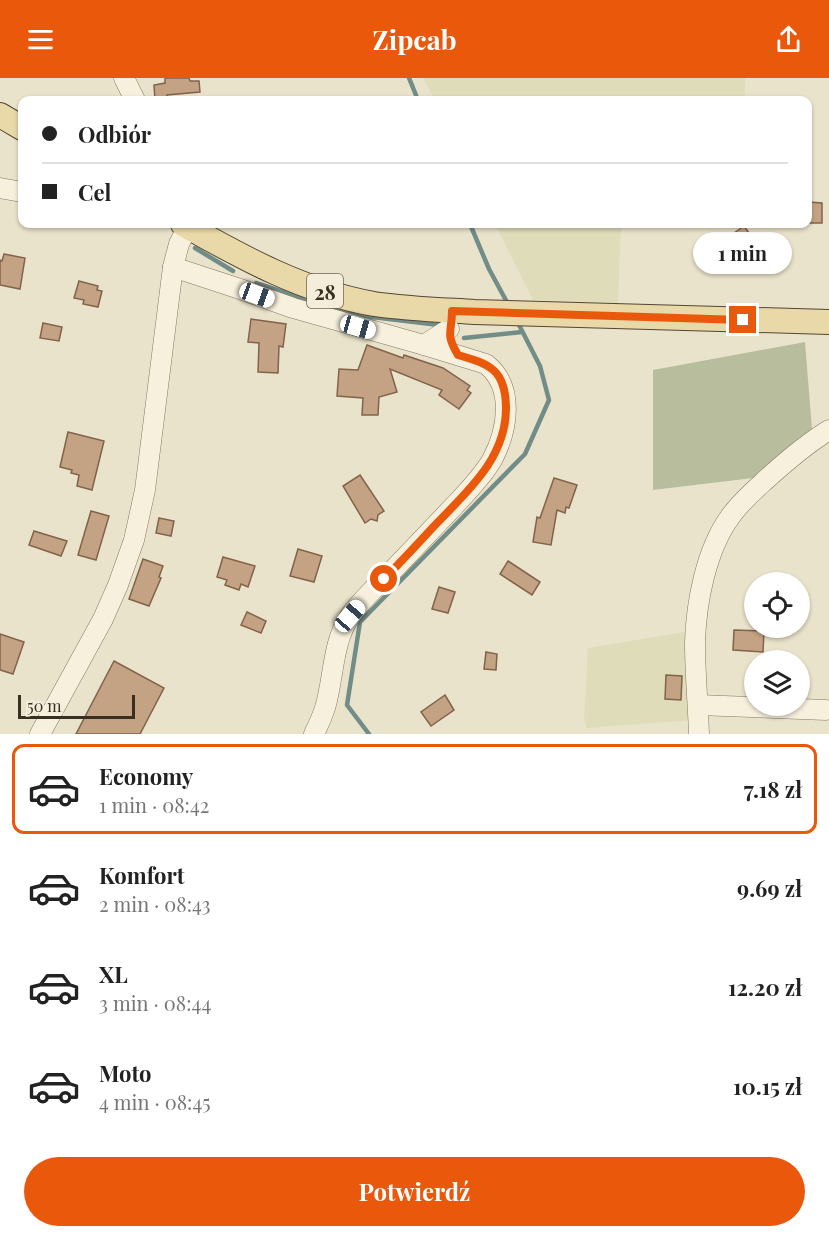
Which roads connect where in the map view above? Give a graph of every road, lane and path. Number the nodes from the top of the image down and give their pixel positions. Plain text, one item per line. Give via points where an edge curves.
1 (124, 78) edge
2 (133, 96) edge
3 (0, 115) edge
4 (18, 126) edge
5 (0, 188) edge
6 (18, 191) edge
7 (185, 228) edge
8 (191, 228) edge
9 (252, 262) junction
10 (173, 267) junction
11 (240, 289) junction
12 (459, 317) junction
13 (829, 322) edge
14 (424, 345) junction
15 (466, 358) junction
16 (829, 430) edge
17 (698, 705) junction
18 (826, 710) dead end
19 (40, 734) edge
20 (314, 734) edge
21 (699, 734) edge

1 - 2 street
3 - 4 main road
5 - 6 street
7 - 10 street
8 - 9 main road, 28
9 - 11 street
9 - 12 main road, 28 via 306,285 363,301
10 - 11 street
10 - 19 street via 145,490 134,540 103,619
11 - 14 street via 292,308
12 - 13 main road, 28 via 545,314 622,322
12 - 14 street
12 - 15 street via 451,341
14 - 15 street
15 - 20 street via 486,364 503,387 506,412 498,447 473,485 350,616 339,639 325,708
16 - 17 street via 755,489 718,537 705,572 696,627
17 - 18 street
17 - 21 street

